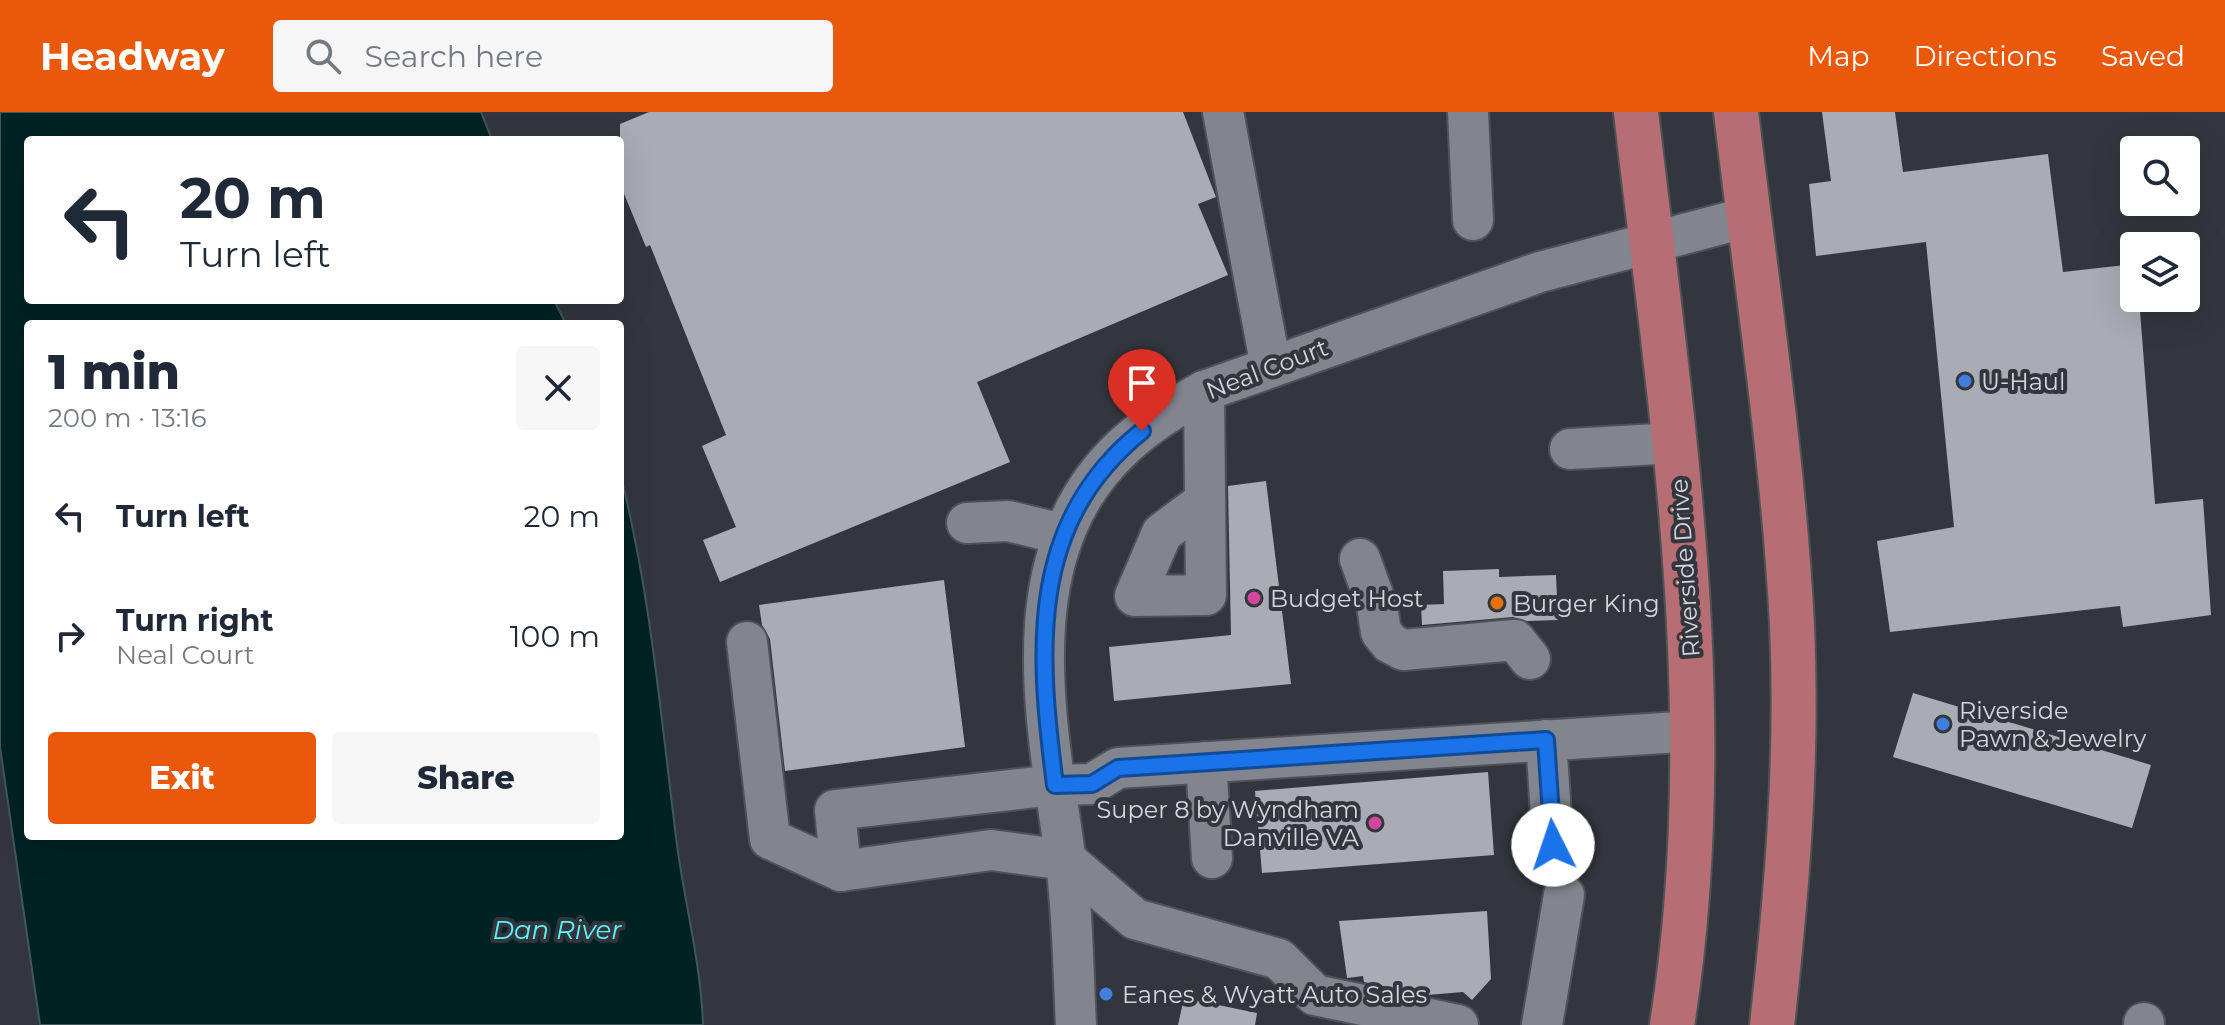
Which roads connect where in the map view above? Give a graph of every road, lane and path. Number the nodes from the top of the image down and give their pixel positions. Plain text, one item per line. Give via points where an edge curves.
1 (1223, 112) edge
2 (1468, 112) edge
3 (1636, 112) edge
4 (1736, 112) edge
5 (1748, 217) junction
6 (1473, 220) dead end
7 (1651, 243) junction
8 (1271, 367) junction
9 (1204, 391) junction
10 (1675, 443) junction
11 (1570, 449) dead end
12 (1205, 501) dead end
13 (967, 523) dead end
14 (1062, 534) junction
15 (1360, 559) dead end
16 (747, 642) dead end
17 (1530, 659) dead end
18 (1694, 731) junction
19 (1546, 740) junction
20 (1206, 762) junction
21 (1055, 785) junction
22 (984, 792) junction
23 (1553, 845) dead end
24 (991, 850) junction
25 (1212, 858) dead end
26 (1066, 860) junction
27 (841, 871) junction
28 (1564, 895) dead end
29 (1076, 1025) edge
30 (1458, 1025) edge
31 (1542, 1025) edge
32 (1672, 1025) edge
33 (1772, 1025) edge

1 - 8 street
2 - 6 street
3 - 7 main road, Riverside Drive
4 - 5 main road
5 - 7 street, Neal Court
5 - 33 main road via 1792,625 1794,762
7 - 8 street, Neal Court via 1444,303
7 - 10 main road, Riverside Drive
8 - 9 street, Neal Court
9 - 12 street
9 - 14 street, Neal Court via 1123,446 1090,483
10 - 11 street
10 - 18 main road, Riverside Drive
13 - 14 street via 1008,521
14 - 21 street, Neal Court via 1045,597 1043,632
15 - 17 street via 1381,632 1390,643 1403,650 1515,640
16 - 27 street via 770,839
18 - 19 street
18 - 32 main road, Riverside Drive via 1687,904
19 - 20 street
19 - 23 street
20 - 21 street via 1118,768 1092,784
20 - 25 street
21 - 22 street
21 - 26 street, Neal Court
22 - 24 street
22 - 27 street via 835,810
24 - 26 street
24 - 27 street
26 - 29 street, Neal Court
26 - 30 street via 1135,919 1279,959 1315,995
28 - 31 street

